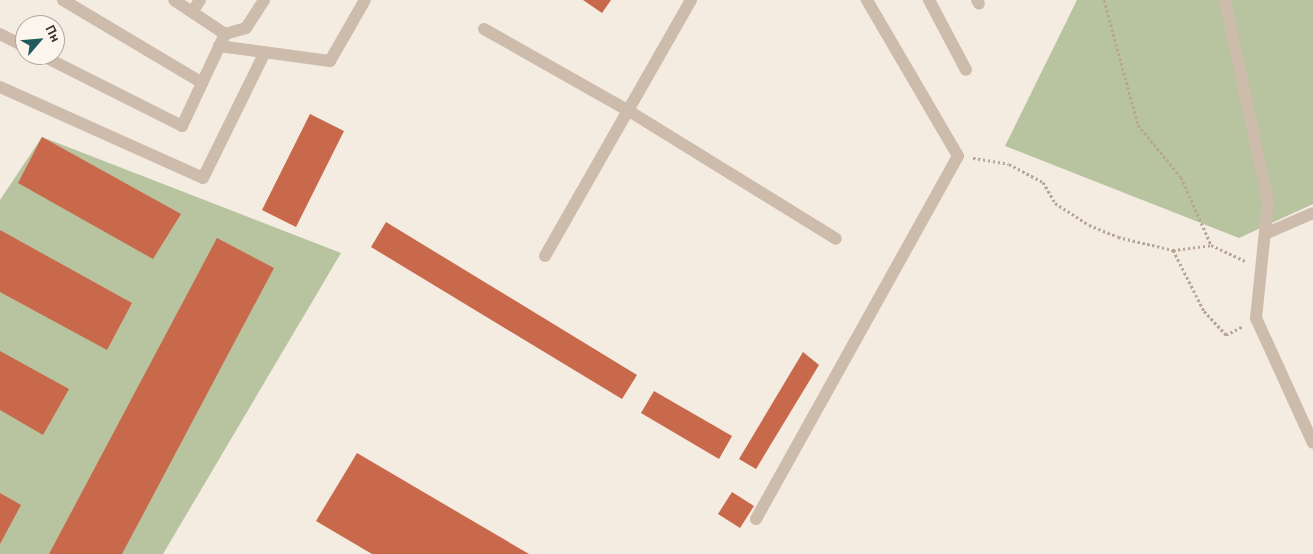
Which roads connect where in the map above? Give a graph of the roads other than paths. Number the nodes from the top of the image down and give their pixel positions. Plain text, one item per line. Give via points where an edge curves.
1 (63, 0) edge
2 (174, 0) edge
3 (200, 0) edge
4 (264, 0) edge
5 (365, 0) edge
6 (691, 0) edge
7 (867, 0) edge
8 (928, 0) edge
9 (1225, 0) edge
10 (192, 12) junction
11 (484, 29) dead end
12 (0, 34) edge
13 (225, 34) junction
14 (15, 42) edge
15 (219, 46) junction
16 (265, 52) junction
17 (61, 65) edge
18 (966, 70) dead end
19 (202, 83) junction
20 (0, 87) edge
21 (629, 111) junction
22 (1313, 213) edge
23 (1265, 234) junction
24 (836, 239) dead end
25 (545, 256) dead end
26 (1313, 443) edge
27 (756, 519) dead end

1 - 19 street
2 - 10 street
3 - 10 street
4 - 13 street via 246,28
5 - 16 street via 330,61
6 - 21 street
7 - 27 street via 958,156
8 - 18 street
9 - 23 street via 1268,202
10 - 13 street
11 - 21 street
12 - 14 street
13 - 15 street
15 - 16 street
15 - 19 street
16 - 20 street via 203,178
17 - 19 street via 182,126
21 - 24 street
21 - 25 street
22 - 23 street
23 - 26 street via 1256,318

